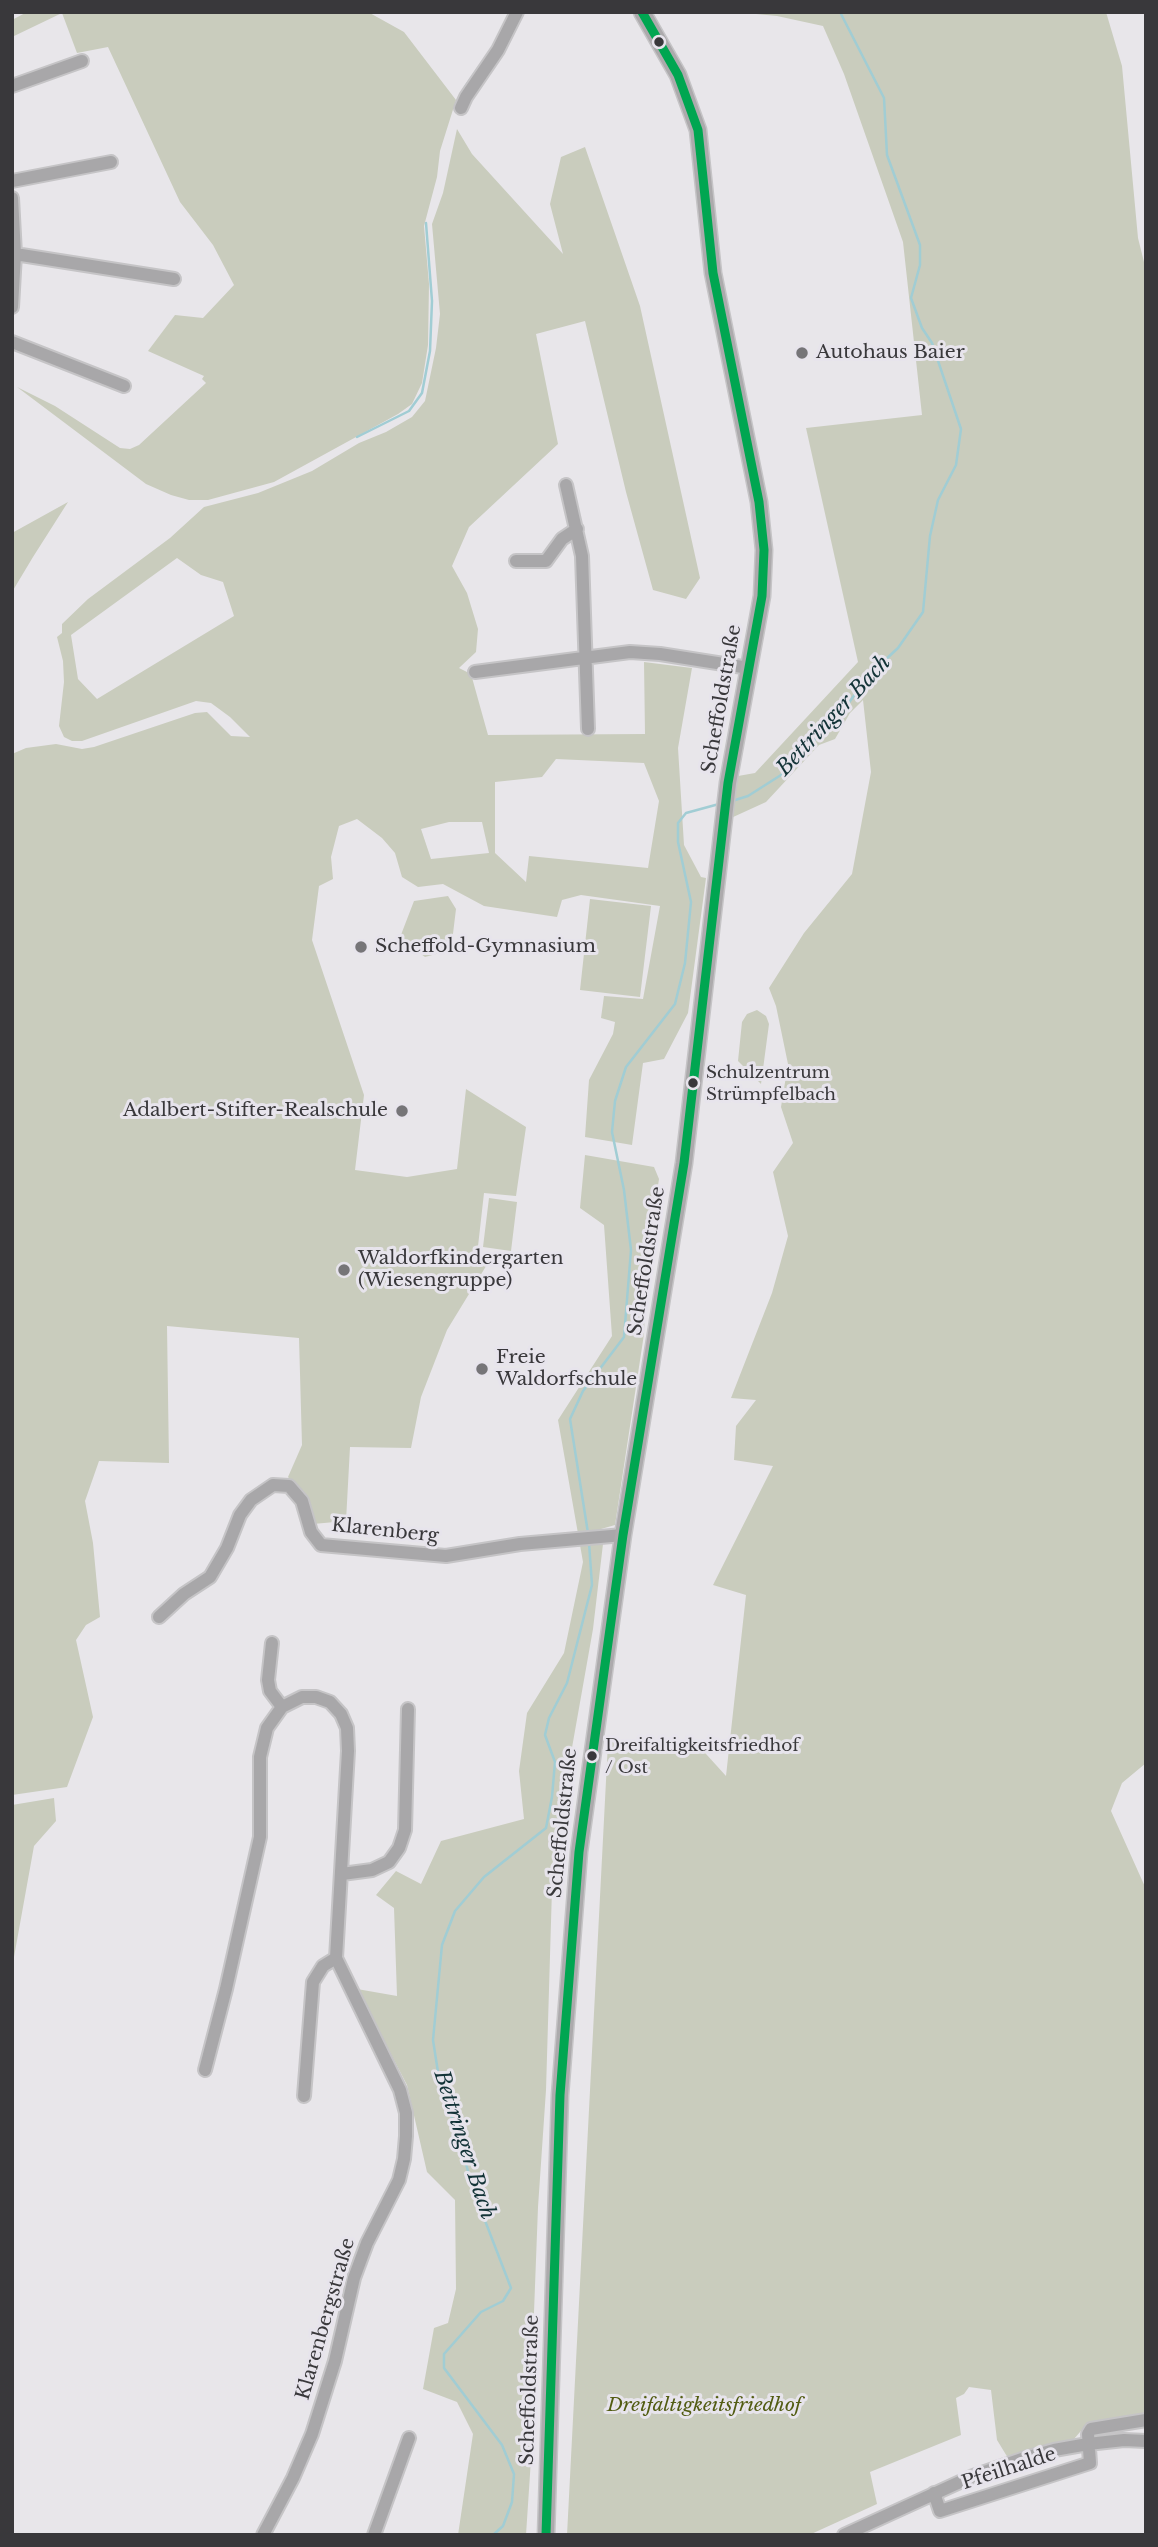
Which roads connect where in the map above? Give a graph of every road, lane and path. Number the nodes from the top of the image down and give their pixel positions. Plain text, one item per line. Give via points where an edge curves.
1 (517, 12) edge
2 (642, 12) edge
3 (82, 61) dead end
4 (12, 86) edge
5 (461, 108) dead end
6 (111, 162) dead end
7 (12, 181) edge
8 (13, 204) edge
9 (15, 254) junction
10 (174, 279) dead end
11 (12, 307) edge
12 (12, 342) edge
13 (124, 386) dead end
14 (566, 485) dead end
15 (577, 529) junction
16 (516, 561) dead end
17 (586, 657) junction
18 (749, 668) junction
19 (475, 672) dead end
20 (588, 729) dead end
21 (616, 1535) junction
22 (159, 1617) dead end
23 (272, 1643) dead end
24 (282, 1707) junction
25 (408, 1709) dead end
26 (342, 1874) junction
27 (336, 1958) junction
28 (205, 2070) dead end
29 (304, 2096) dead end
30 (1146, 2420) edge
31 (409, 2438) dead end
32 (1146, 2441) edge
33 (1088, 2444) junction
34 (934, 2493) junction
35 (263, 2535) edge
36 (374, 2535) edge
37 (546, 2535) edge
38 (844, 2535) edge

1 - 5 street
2 - 18 main road, Scheffoldstraße via 678,75 698,130 713,273 759,502 762,596
3 - 4 street
6 - 7 street
8 - 9 street
9 - 10 street
9 - 11 street
12 - 13 street
14 - 15 street
15 - 16 street via 562,539 546,561
15 - 17 street
17 - 18 street via 660,654
17 - 19 street
17 - 20 street
18 - 21 main road, Scheffoldstraße via 728,783 684,1163
21 - 22 street, Klarenberg via 446,1556 321,1545 311,1532 302,1501 289,1486 273,1485 240,1514 210,1577
21 - 37 main road, Scheffoldstraße via 559,2095
23 - 24 street via 268,1680
24 - 26 street, Klarenbergstraße via 302,1697 316,1697 330,1702 347,1728
24 - 28 street via 267,1728 260,1757 260,1837
25 - 26 street via 405,1830 399,1848 388,1862 372,1870
26 - 27 street, Klarenbergstraße
27 - 29 street via 323,1966 313,1982
27 - 35 street, Klarenbergstraße via 400,2090 406,2113 404,2159 399,2180 354,2278 312,2434
30 - 33 street via 1095,2427 1088,2434
31 - 36 street
32 - 33 street, Pfeilhalde
33 - 34 street, Pfeilhalde via 1025,2458
33 - 34 street, Pfeilhalde via 1090,2463 978,2499 940,2511
34 - 38 street, Pfeilhalde

